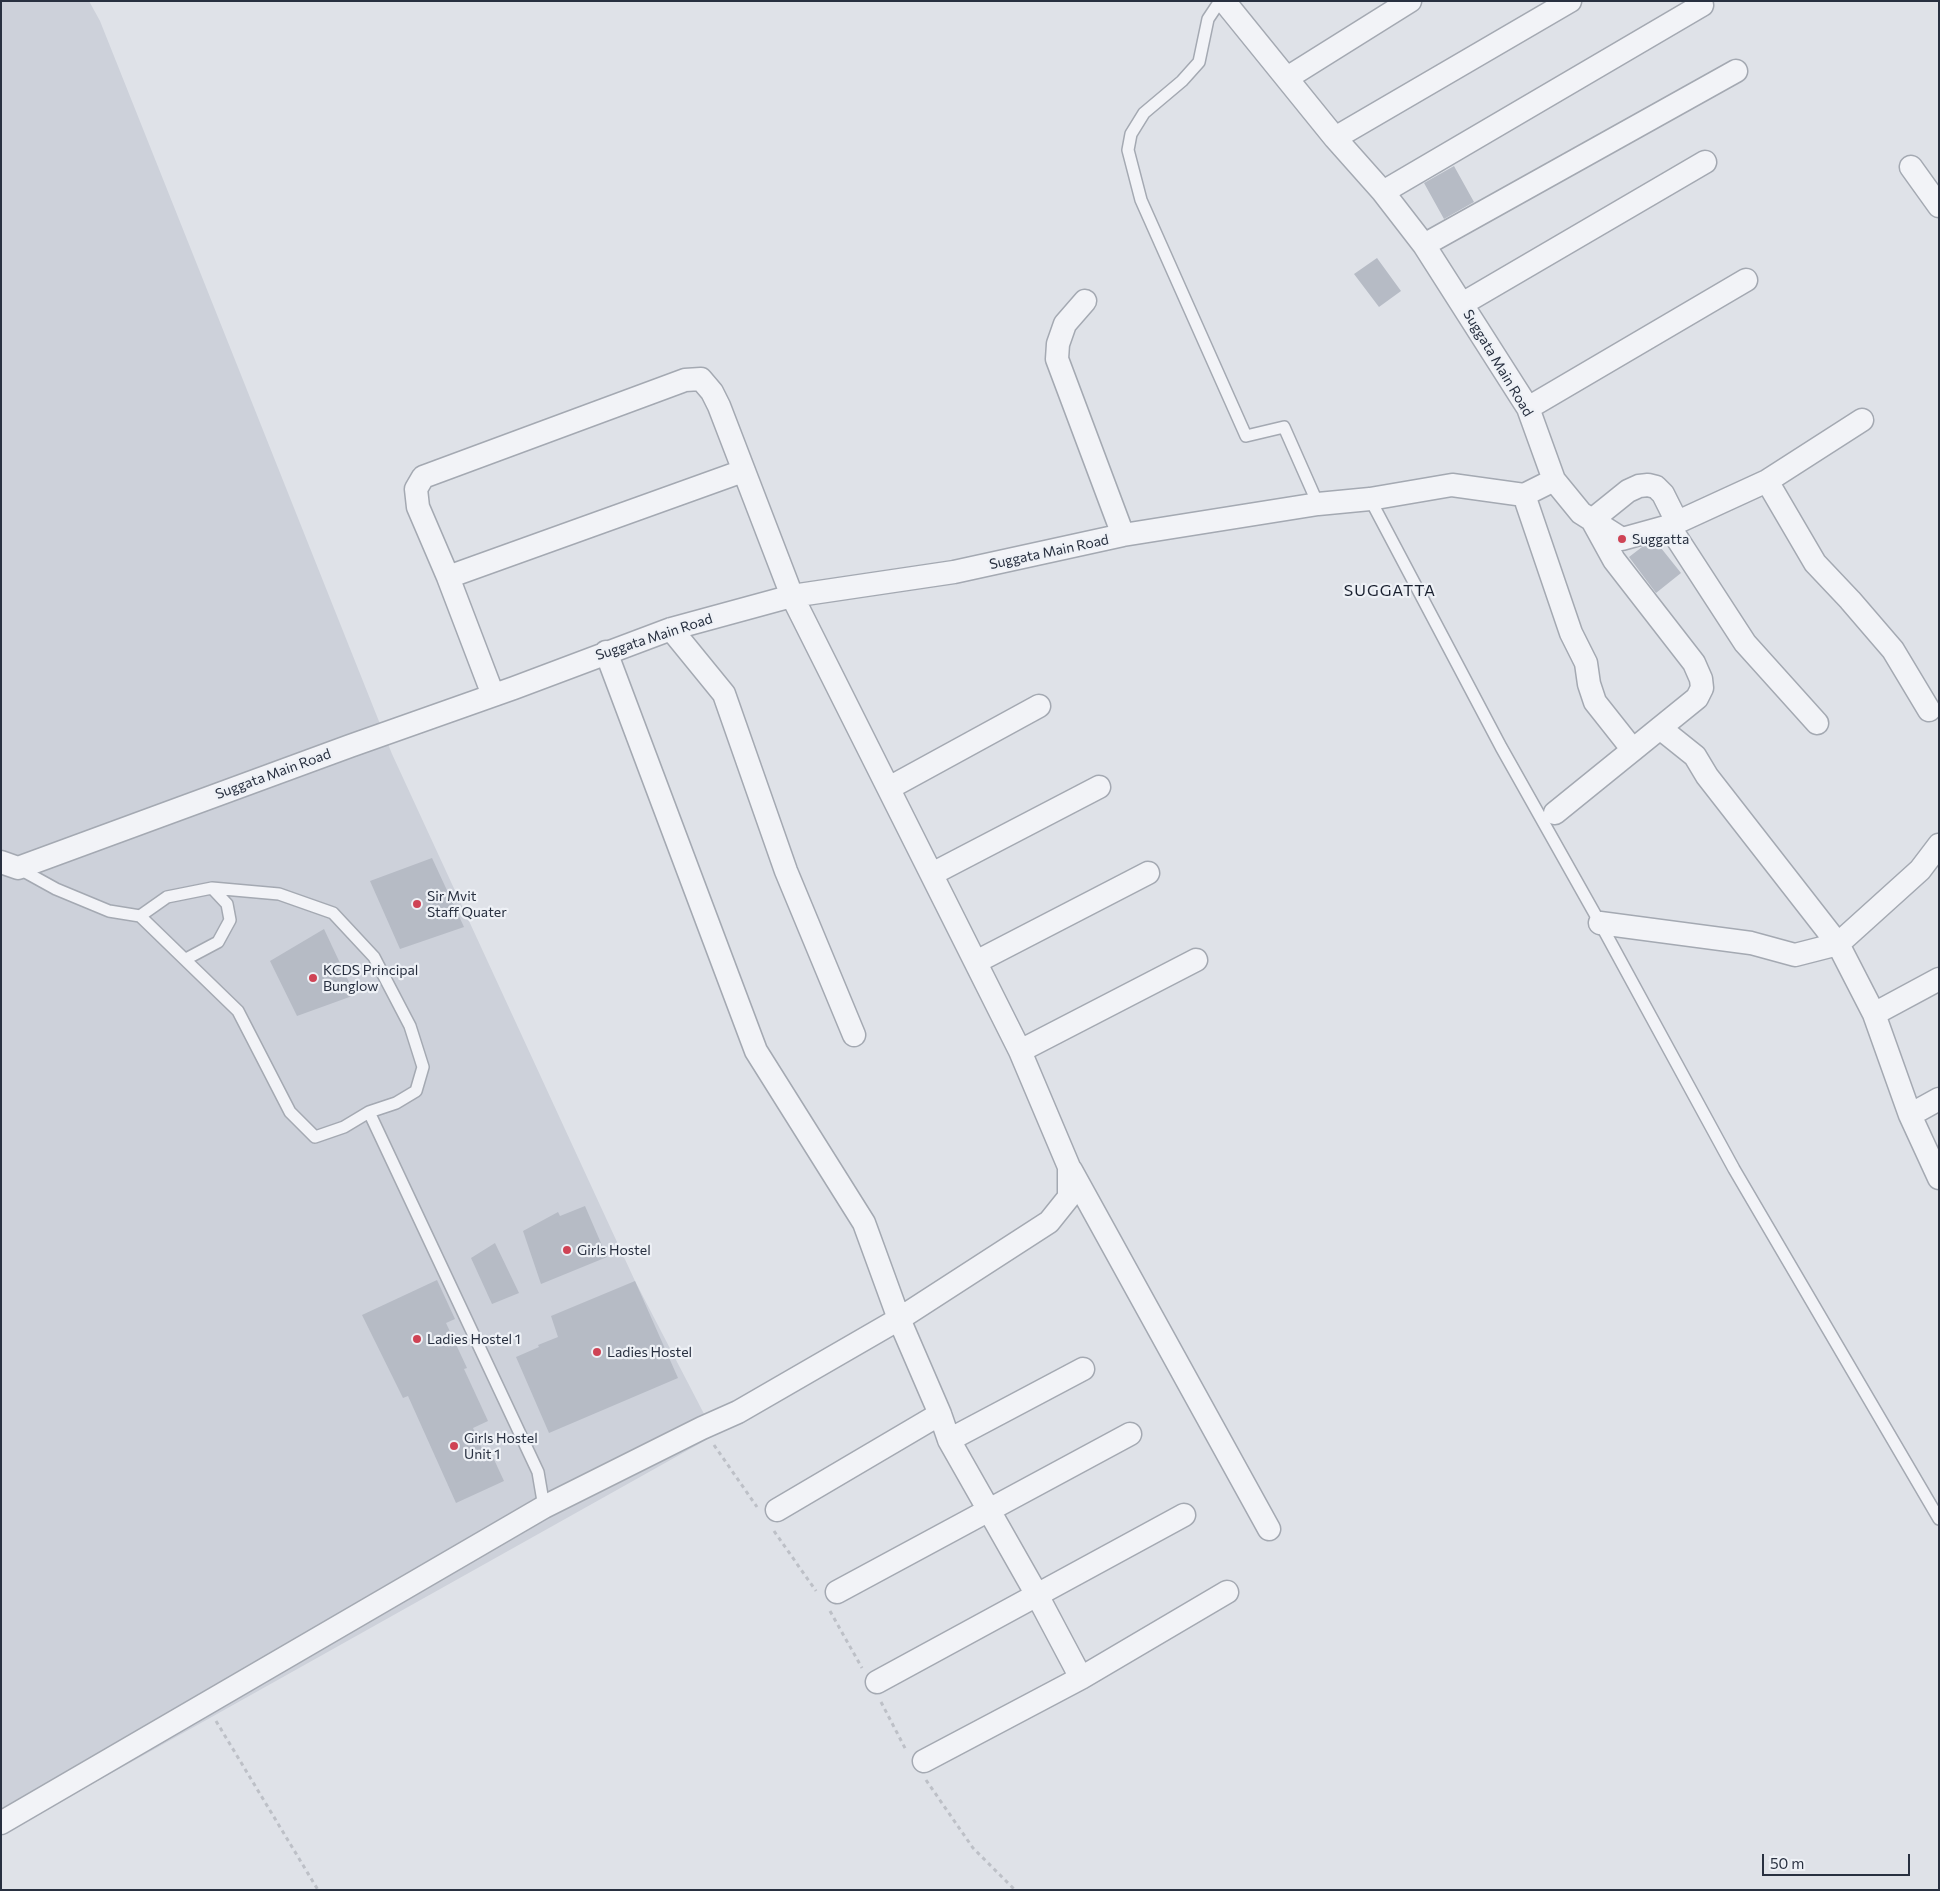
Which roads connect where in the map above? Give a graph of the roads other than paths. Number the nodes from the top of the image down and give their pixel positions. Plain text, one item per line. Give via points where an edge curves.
1 (1220, 1) edge
2 (1224, 1) edge
3 (1410, 1) edge
4 (1570, 1) edge
5 (1702, 6) dead end
6 (1736, 71) dead end
7 (1287, 78) junction
8 (1335, 138) junction
9 (1705, 162) dead end
10 (1911, 167) dead end
11 (1383, 192) junction
12 (1939, 206) edge
13 (1424, 246) junction
14 (1746, 280) dead end
15 (1084, 301) dead end
16 (1462, 304) junction
17 (1528, 408) junction
18 (1862, 420) dead end
19 (743, 471) junction
20 (1554, 480) junction
21 (1767, 481) junction
22 (1524, 495) junction
23 (1370, 499) junction
24 (1318, 504) junction
25 (1592, 520) junction
26 (1673, 524) junction
27 (1123, 536) junction
28 (448, 577) junction
29 (792, 596) junction
30 (671, 629) junction
31 (606, 652) junction
32 (494, 695) junction
33 (1039, 706) dead end
34 (1929, 710) dead end
35 (1817, 723) dead end
36 (1660, 728) junction
37 (1634, 750) junction
38 (1099, 787) dead end
39 (889, 788) junction
40 (1555, 814) dead end
41 (1939, 845) edge
42 (10, 865) edge
43 (1148, 873) dead end
44 (932, 874) junction
45 (212, 888) junction
46 (140, 916) junction
47 (1600, 923) junction
48 (1838, 944) junction
49 (186, 959) junction
50 (1196, 960) dead end
51 (976, 962) junction
52 (1939, 979) edge
53 (1874, 1014) junction
54 (854, 1035) dead end
55 (1020, 1051) junction
56 (1939, 1099) edge
57 (369, 1112) junction
58 (1910, 1115) junction
59 (1069, 1167) junction
60 (1939, 1178) edge
61 (898, 1319) junction
62 (1083, 1368) dead end
63 (940, 1414) junction
64 (1130, 1434) dead end
65 (949, 1440) junction
66 (544, 1507) junction
67 (990, 1510) junction
68 (768, 1515) road end
69 (1184, 1515) dead end
70 (1939, 1519) edge
71 (1269, 1529) dead end
72 (1227, 1592) dead end
73 (1037, 1595) junction
74 (828, 1598) road end
75 (1081, 1678) junction
76 (873, 1684) road end
77 (920, 1765) road end
78 (1, 1823) edge

1 - 24 lane via 1208,19 1199,62 1144,113 1131,134 1128,150 1141,200 1246,436 1284,427
2 - 7 street, Suggata Main Road
3 - 7 street
4 - 8 street
5 - 11 street
6 - 13 street
7 - 8 street, Suggata Main Road
8 - 11 street, Suggata Main Road
9 - 16 street
10 - 12 street
11 - 13 street, Suggata Main Road
13 - 16 street, Suggata Main Road
14 - 17 street
15 - 27 street via 1065,324 1057,359
16 - 17 street, Suggata Main Road
17 - 20 street, Suggata Main Road
18 - 21 street
19 - 28 street
19 - 28 street via 712,392 701,379 685,380 423,477 416,489 418,507
19 - 29 street
20 - 22 street
20 - 25 street, Suggata Main Road via 1581,513
21 - 26 street
21 - 34 street via 1815,563 1893,650
22 - 23 street, Suggata Main Road via 1452,485
22 - 37 street via 1571,633 1586,663 1595,702
23 - 24 street, Suggata Main Road
23 - 47 lane via 1501,747
24 - 27 street, Suggata Main Road
25 - 26 street via 1622,539
25 - 26 street via 1628,491 1648,485 1663,494
25 - 36 street via 1614,560 1694,663 1701,679 1702,688 1697,698
26 - 35 street via 1745,643
27 - 29 street, Suggata Main Road via 954,572
28 - 32 street
29 - 30 street, Suggata Main Road
29 - 39 street
30 - 31 street, Suggata Main Road
30 - 54 street via 724,694 786,871
31 - 32 street, Suggata Main Road
31 - 61 street via 756,1051 864,1223
32 - 42 street, Suggata Main Road
33 - 39 street
36 - 37 street
36 - 48 street via 1695,756 1707,776
37 - 40 street
38 - 44 street
39 - 44 street
41 - 48 street via 1920,870
42 - 46 lane via 108,911
43 - 51 street
44 - 51 street
45 - 46 lane via 168,897
45 - 49 lane via 227,904 230,920 218,942
45 - 57 lane via 279,894 333,913 374,957 410,1026 423,1066 416,1091 396,1103
46 - 49 lane
47 - 48 street via 1750,943 1795,955
47 - 70 lane via 1734,1169
48 - 53 street
49 - 57 lane via 238,1011 290,1112 315,1137 344,1127
50 - 55 street
51 - 55 street
52 - 53 street
53 - 58 street
55 - 59 street
56 - 58 street
57 - 66 lane via 538,1472
58 - 60 street
59 - 61 street via 1069,1197 1049,1222
59 - 71 street
61 - 63 street
61 - 66 street via 738,1412
62 - 65 street
63 - 65 street
63 - 68 street
64 - 67 street
65 - 67 street
66 - 78 street
67 - 73 street
67 - 74 street
69 - 73 street
72 - 75 street
73 - 75 street
73 - 76 street
75 - 77 street

